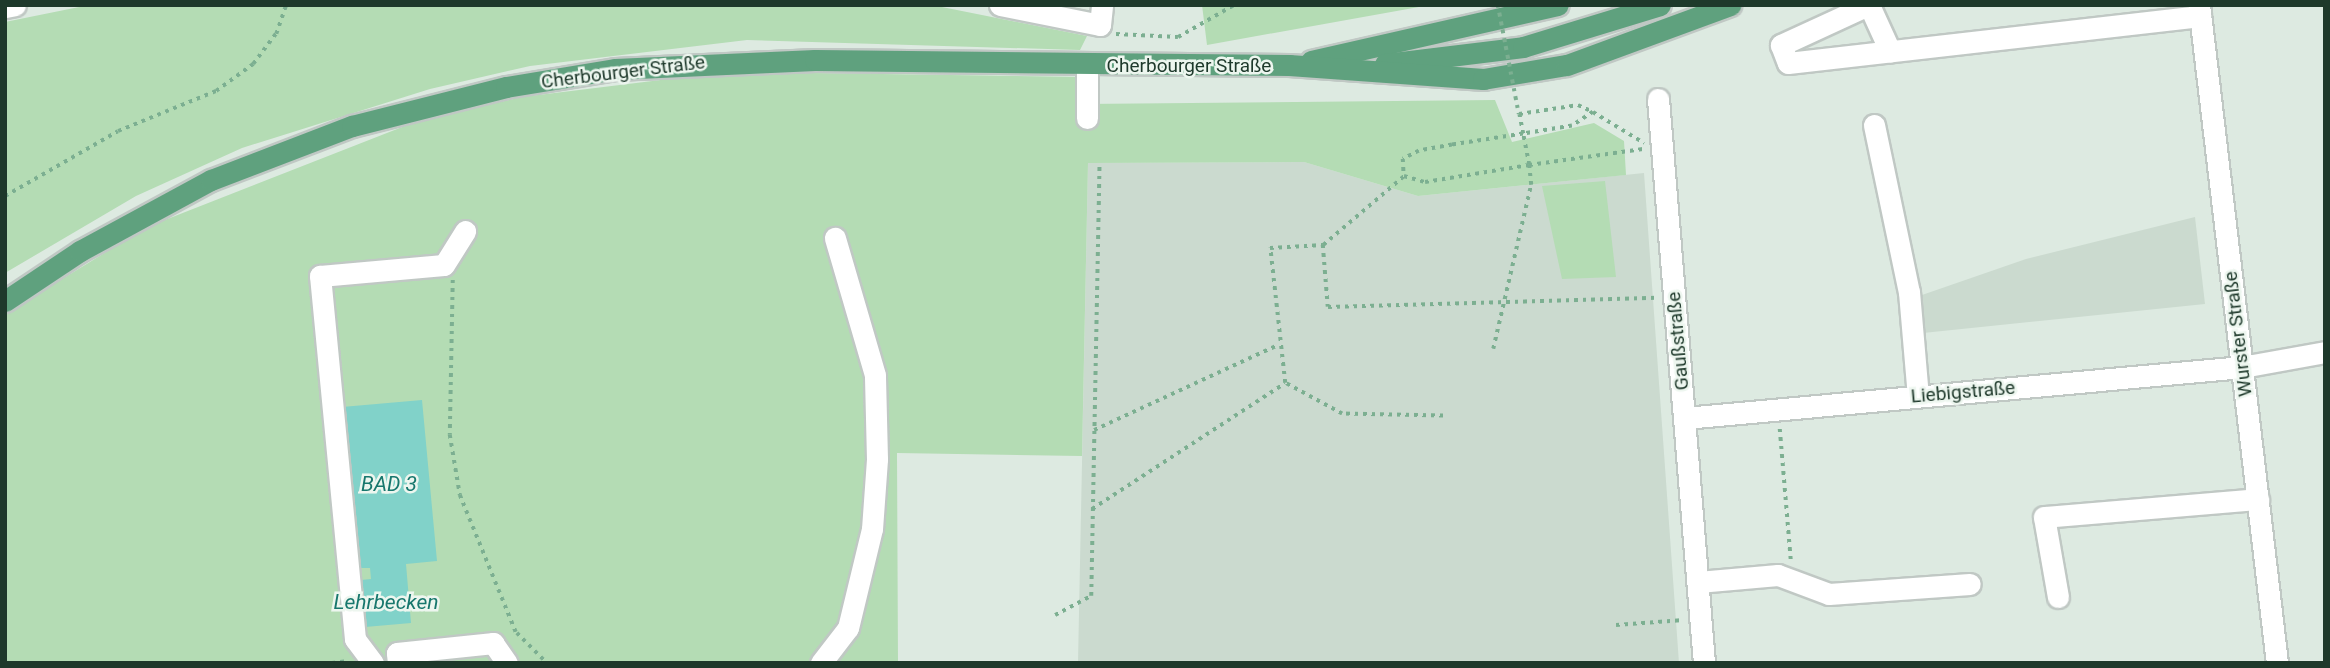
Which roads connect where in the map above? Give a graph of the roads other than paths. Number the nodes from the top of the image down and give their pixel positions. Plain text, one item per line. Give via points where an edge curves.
1 (15, 5) edge
2 (1000, 5) edge
3 (1558, 5) edge
4 (1660, 5) edge
5 (1730, 5) edge
6 (1868, 5) edge
7 (5, 7) edge
8 (2199, 11) edge
9 (1101, 15) edge
10 (1890, 51) junction
11 (1289, 65) junction
12 (1087, 66) junction
13 (1658, 99) dead end
14 (1087, 118) dead end
15 (1874, 125) dead end
16 (465, 231) dead end
17 (835, 238) dead end
18 (5, 301) edge
19 (2325, 352) edge
20 (2242, 367) junction
21 (1918, 396) junction
22 (1685, 418) junction
23 (2258, 499) junction
24 (1698, 582) junction
25 (1970, 584) dead end
26 (2058, 597) dead end
27 (373, 663) edge
28 (398, 663) edge
29 (507, 663) edge
30 (821, 663) edge
31 (1704, 663) edge
32 (2277, 663) edge

1 - 7 street
2 - 9 street
3 - 11 main road, Cherbourger Straße
4 - 11 main road via 1561,38 1483,54
5 - 11 main road, Cherbourger Straße via 1648,40 1512,76 1454,81
6 - 10 street
6 - 10 street via 1781,45 1788,63
8 - 10 street
8 - 20 street, Wurster Straße
11 - 12 main road, Cherbourger Straße
12 - 14 street
12 - 18 main road, Cherbourger Straße via 723,61 506,87 352,126 223,175 80,251
13 - 22 street, Gaußstraße
15 - 21 street via 1909,292
16 - 27 street via 444,265 320,276 355,639
17 - 30 street via 875,375 877,459 872,529 848,628
19 - 20 street, Liebigstraße
20 - 21 street, Liebigstraße
20 - 23 street, Wurster Straße
21 - 22 street, Liebigstraße
22 - 24 street, Gaußstraße
23 - 26 street via 2044,517
23 - 32 street, Wurster Straße
24 - 25 street via 1778,575 1829,594
24 - 31 street, Gaußstraße
28 - 29 street via 397,653 493,643

